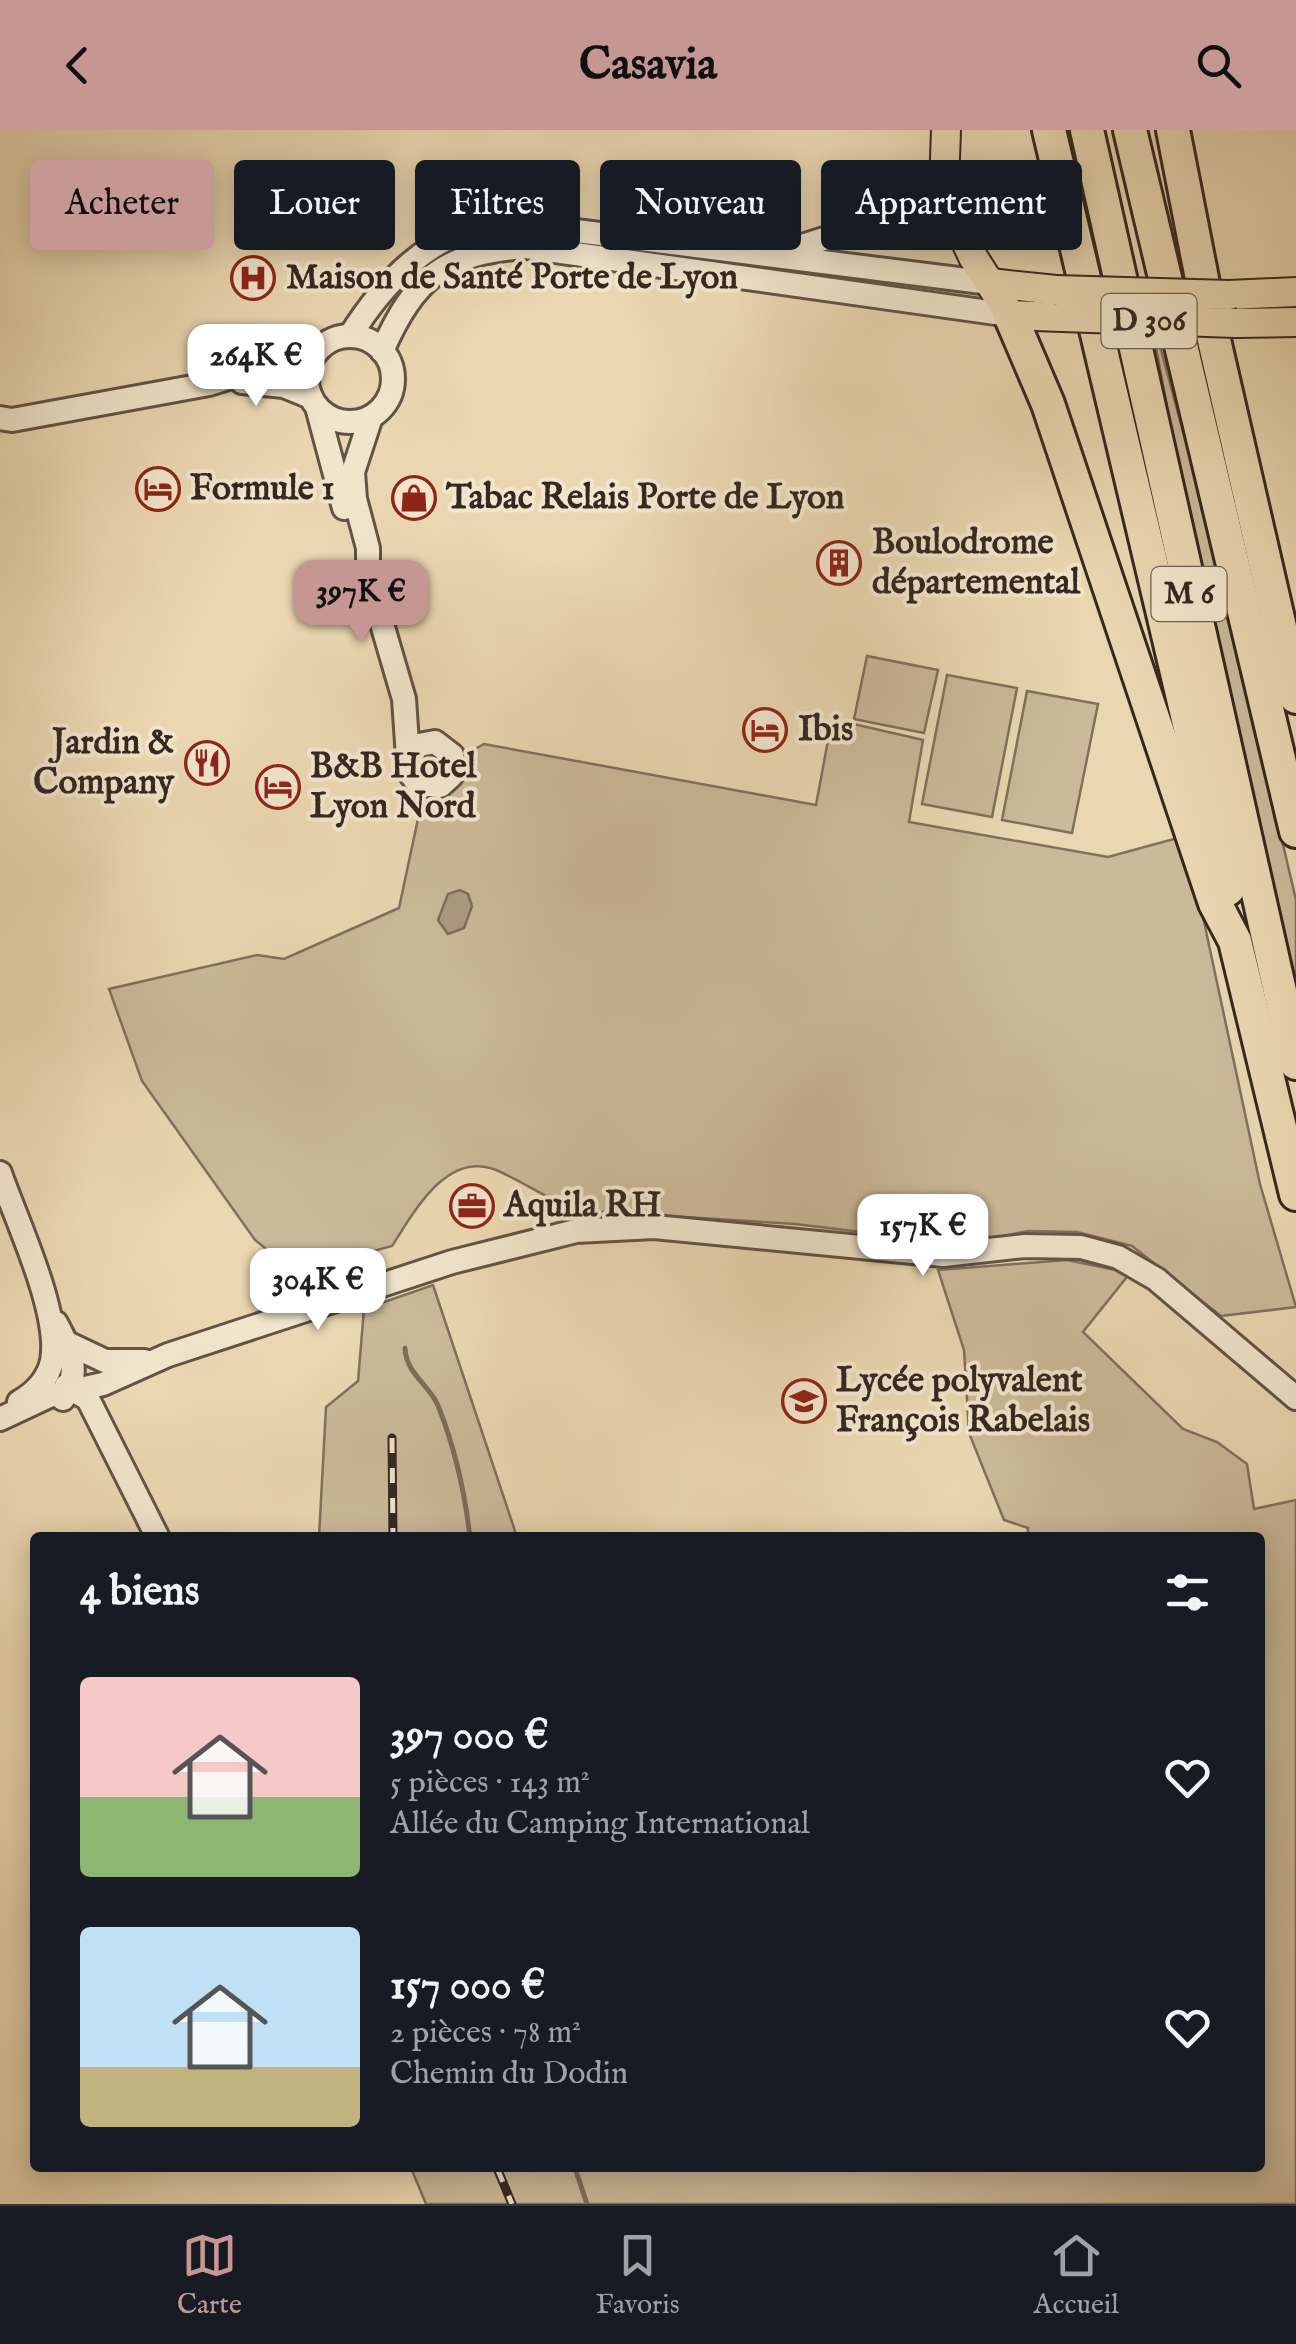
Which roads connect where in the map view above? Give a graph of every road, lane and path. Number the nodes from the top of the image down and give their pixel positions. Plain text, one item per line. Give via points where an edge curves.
1 (946, 130) edge
2 (1049, 130) edge
3 (1088, 130) edge
4 (1130, 130) edge
5 (1173, 130) edge
6 (945, 160) edge
7 (821, 241) edge
8 (971, 250) edge
9 (774, 256) junction
10 (990, 284) junction
11 (1296, 292) edge
12 (1059, 304) junction
13 (1010, 315) junction
14 (1296, 322) edge
15 (350, 336) junction
16 (319, 349) junction
17 (382, 350) junction
18 (208, 384) junction
19 (314, 402) junction
20 (371, 417) junction
21 (0, 418) edge
22 (368, 576) junction
23 (1296, 697) edge
24 (404, 699) junction
25 (442, 744) junction
26 (409, 757) junction
27 (1296, 831) edge
28 (1235, 941) junction
29 (1296, 1063) edge
30 (0, 1172) edge
31 (1296, 1194) edge
32 (44, 1303) junction
33 (67, 1344) junction
34 (154, 1360) junction
35 (51, 1365) junction
36 (70, 1390) junction
37 (1296, 1398) edge
38 (0, 1416) edge
39 (0, 1433) edge
40 (155, 1532) edge

1 - 6 main road
2 - 28 highway via 1226,868
3 - 29 highway, M 6
4 - 27 highway, M 6
5 - 23 highway
7 - 9 street
8 - 10 main road
9 - 10 street
9 - 15 street via 531,222 487,223 445,236 414,259
10 - 12 main road, D 306
10 - 13 main road
11 - 12 main road, D 306, bridge
12 - 13 main road, D 306
12 - 14 main road, D 306, bridge via 1236,323
13 - 17 street via 526,247 458,257 432,274 411,296
13 - 28 highway via 1048,404 1215,902
15 - 16 street
15 - 17 street
16 - 18 street
16 - 19 street via 307,372
17 - 20 street via 393,386
18 - 19 street via 267,383
18 - 21 street
19 - 20 street via 342,422
19 - 22 street via 353,552
20 - 22 street via 352,472
22 - 24 street
24 - 25 street
24 - 26 street
25 - 26 street via 427,742
25 - 26 street via 454,769 440,786 412,778
28 - 31 highway
30 - 32 street
32 - 33 street
32 - 35 street
33 - 34 street via 105,1361
33 - 36 street via 74,1372
34 - 36 street via 103,1384
34 - 37 street via 514,1244 576,1231 654,1227 943,1255 1082,1247 1118,1257 1156,1279
35 - 36 street
35 - 38 street via 30,1395
36 - 38 street
36 - 39 street via 58,1404
36 - 40 street via 88,1399

